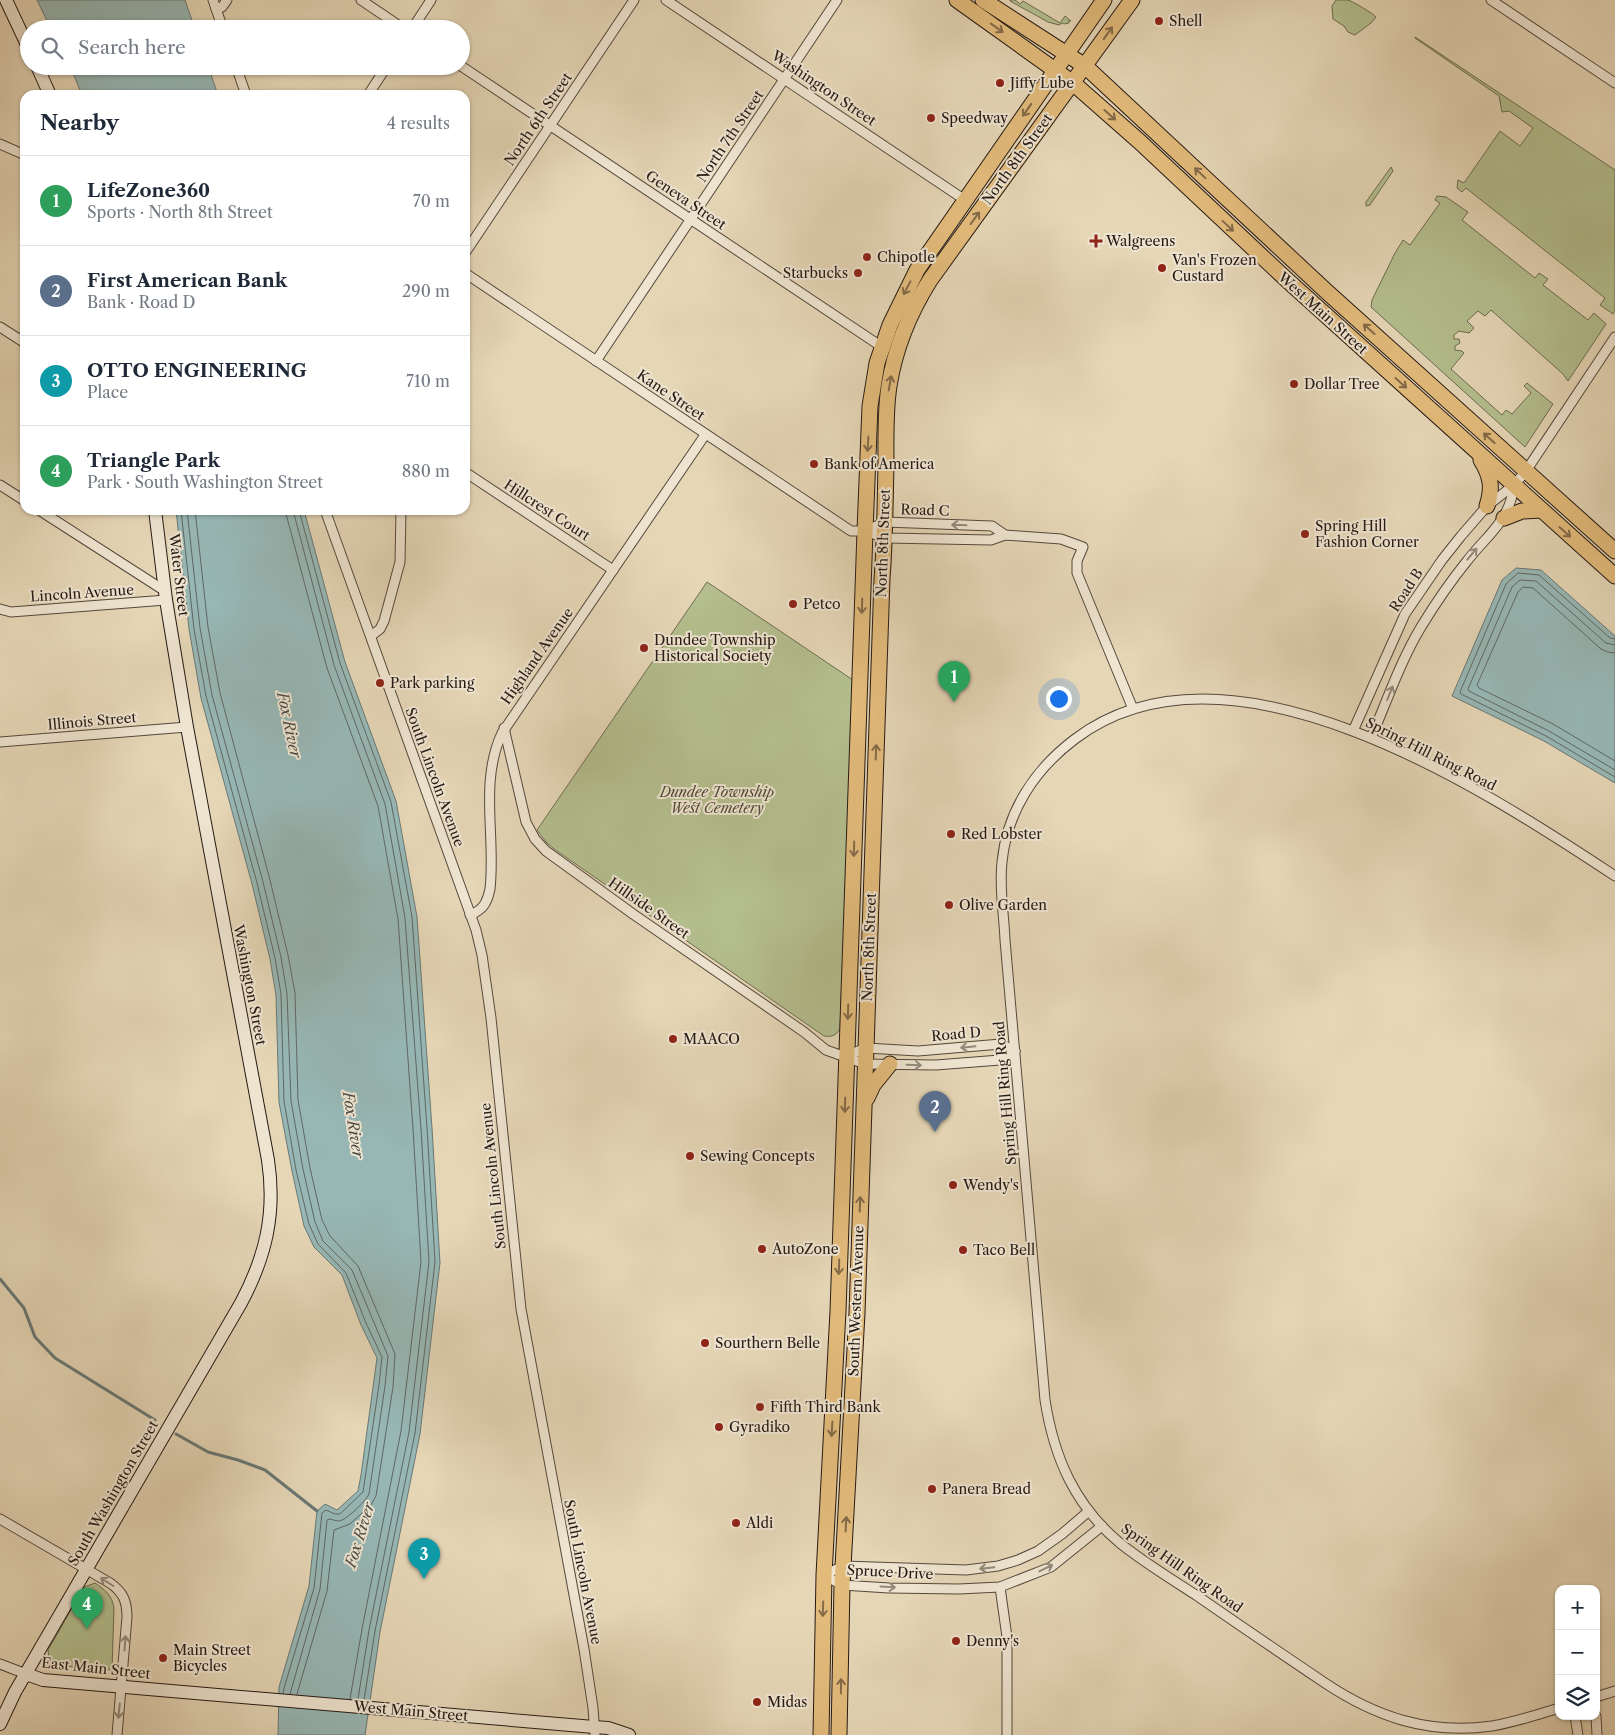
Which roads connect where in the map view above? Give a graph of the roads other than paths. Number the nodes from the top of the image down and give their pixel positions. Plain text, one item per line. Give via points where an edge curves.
1 (6, 0) edge
2 (227, 0) edge
3 (361, 0) edge
4 (431, 0) edge
5 (634, 0) edge
6 (666, 0) edge
7 (837, 0) edge
8 (957, 0) edge
9 (983, 0) edge
10 (1104, 0) edge
11 (1132, 0) edge
12 (1491, 0) edge
13 (214, 4) edge
14 (220, 20) edge
15 (391, 20) edge
16 (418, 20) edge
17 (20, 30) edge
18 (1066, 54) junction
19 (1085, 66) junction
20 (1055, 70) junction
21 (470, 72) edge
22 (41, 75) edge
23 (239, 75) edge
24 (381, 75) edge
25 (784, 79) junction
26 (1073, 83) junction
27 (1615, 83) edge
28 (48, 90) edge
29 (244, 90) edge
30 (371, 90) edge
31 (550, 126) junction
32 (0, 144) edge
33 (20, 153) edge
34 (965, 200) junction
35 (691, 220) junction
36 (470, 246) edge
37 (470, 276) edge
38 (0, 327) edge
39 (1615, 337) edge
40 (20, 340) edge
41 (881, 346) junction
42 (896, 356) junction
43 (596, 361) junction
44 (705, 435) junction
45 (1477, 452) junction
46 (1526, 470) junction
47 (470, 475) edge
48 (0, 485) edge
49 (1514, 485) junction
50 (20, 498) edge
51 (1487, 506) junction
52 (1541, 510) junction
53 (46, 515) edge
54 (156, 515) edge
55 (327, 515) edge
56 (401, 515) edge
57 (1504, 518) junction
58 (885, 522) junction
59 (865, 531) junction
60 (1005, 535) junction
61 (885, 538) junction
62 (1615, 552) edge
63 (613, 570) junction
64 (1615, 576) edge
65 (166, 596) junction
66 (0, 609) edge
67 (371, 636) junction
68 (173, 643) joint
69 (1133, 709) junction
70 (187, 727) junction
71 (504, 728) junction
72 (858, 728) junction
73 (877, 728) junction
74 (1353, 731) junction
75 (1371, 738) junction
76 (0, 742) edge
77 (1615, 876) edge
78 (470, 916) junction
79 (866, 1048) junction
80 (1015, 1051) junction
81 (846, 1056) junction
82 (865, 1064) junction
83 (890, 1064) junction
84 (864, 1104) junction
85 (227, 1326) joint
86 (1089, 1511) junction
87 (0, 1519) edge
88 (1102, 1526) junction
89 (843, 1566) junction
90 (86, 1569) junction
91 (824, 1575) junction
92 (842, 1585) junction
93 (1000, 1587) junction
94 (0, 1664) edge
95 (26, 1674) junction
96 (121, 1687) junction
97 (1615, 1691) edge
98 (191, 1693) joint
99 (1600, 1696) edge
100 (1555, 1709) edge
101 (1576, 1720) edge
102 (1596, 1720) edge
103 (0, 1724) edge
104 (595, 1731) edge
105 (117, 1735) edge
106 (630, 1735) edge
107 (821, 1735) edge
108 (839, 1735) edge
109 (1007, 1735) edge
110 (1578, 1735) edge
111 (1597, 1735) edge

1 - 17 street
2 - 13 street via 222,6
3 - 15 street
4 - 16 street
5 - 31 street, North 6th Street
6 - 25 street, Washington Street
7 - 25 street, North 7th Street
8 -> 20 main road, West Main Street
9 - 18 main road, West Main Street
10 - 18 main road, North 8th Street
19 -> 11 main road, North 8th Street
12 - 27 street
13 - 14 street
18 - 19 main road, West Main Street
18 - 20 main road, North 8th Street
19 - 26 main road, North 8th Street
46 -> 19 main road, West Main Street via 1326,291
20 - 26 main road, West Main Street
20 -> 34 main road, North 8th Street
21 - 31 street, Geneva Street
22 - 28 street
23 - 29 street
24 - 30 street
25 - 34 street, Washington Street
25 - 35 street, North 7th Street
42 -> 26 main road, North 8th Street via 911,315 930,280
26 -> 45 main road, West Main Street
31 - 35 street, Geneva Street
31 - 36 street, North 6th Street
32 - 33 street
34 -> 41 main road, North 8th Street via 917,270
35 - 41 street, Geneva Street
35 - 43 street, North 7th Street
37 - 43 street, Kane Street
38 - 40 street
39 - 46 street, Road B
41 - 42 street, Geneva Street
41 -> 59 main road, North 8th Street via 870,406
58 -> 42 main road, North 8th Street via 887,410
43 - 44 street, Kane Street
44 - 59 street, Kane Street via 842,526 853,532
44 - 63 street, Highland Avenue
45 - 49 main road, West Main Street
45 - 51 main road via 1492,488
46 - 49 street, Road B
46 - 62 main road, West Main Street
47 - 63 street, Hillcrest Court
48 - 50 street
49 - 51 street, Road B
49 - 52 main road, West Main Street
49 - 57 street, Road B
51 - 74 street, Road B via 1442,560 1404,614
52 - 57 main road via 1522,511
52 -> 64 main road, West Main Street
53 - 65 street
54 - 65 street, Water Street
55 - 67 street
56 - 67 street via 399,566 380,629
75 -> 57 street, Road B via 1420,628 1467,560
58 - 59 street, Road C
60 -> 58 street, Road C via 992,526
58 - 61 main road, North 8th Street
59 - 61 street, Road C
59 -> 72 main road, North 8th Street
60 - 61 street, Road C via 991,540
60 - 69 street, Road C via 1061,539 1083,547 1077,561 1077,573
61 - 73 main road, North 8th Street
63 - 71 street, Highland Avenue
65 - 66 street, Lincoln Avenue via 12,612
65 - 68 street, Water Street
67 - 78 street, South Lincoln Avenue
68 - 70 street, Washington Street
69 - 74 street, Spring Hill Ring Road via 1188,698 1232,700 1293,712
69 - 80 street, Spring Hill Ring Road via 1088,730 1056,754 1032,782 1012,818 1001,873
70 - 76 street, Illinois Street
70 - 85 street, Washington Street via 270,1171 268,1230 264,1248 254,1276
71 - 78 street, Highland Avenue via 495,748 490,777 490,889 485,906
71 - 81 street, Hillside Street via 526,822 535,839 546,850 826,1050
72 - 73 main road
72 -> 81 main road, North 8th Street
79 -> 73 main road, North 8th Street
74 - 75 street, Spring Hill Ring Road
75 - 77 street, Spring Hill Ring Road via 1483,794
78 - 104 street, South Lincoln Avenue via 481,950 489,1000 521,1309 584,1649
80 -> 79 street, Road D via 1001,1044 918,1051
79 - 81 street, Road D
79 - 82 main road, South Western Avenue
83 -> 80 street via 936,1065 1000,1060
80 - 86 street, Spring Hill Ring Road via 1046,1405 1061,1463
81 - 82 street
81 -> 91 main road, South Western Avenue via 838,1311
82 - 83 street
82 - 84 main road, South Western Avenue
83 - 84 main road via 872,1085
89 -> 84 main road, South Western Avenue
85 - 90 street, South Washington Street
86 - 88 street, Spring Hill Ring Road
86 -> 89 street, Spruce Drive via 1038,1551 998,1566 966,1570
87 - 90 street
93 -> 88 street, Spruce Drive via 1051,1567
88 - 100 street, Spring Hill Ring Road via 1142,1559 1330,1687 1371,1710 1406,1722 1456,1729 1498,1725
89 - 91 street, Spruce Drive
89 - 92 main road, South Western Avenue
90 - 95 street, South Washington Street
96 -> 90 street via 125,1599 115,1587
91 - 92 street, Spruce Drive
91 -> 107 main road, South Western Avenue
92 -> 93 street, Spruce Drive
108 -> 92 main road, South Western Avenue
93 - 109 street via 1007,1638
94 - 95 street, East Main Street
95 - 96 street, East Main Street via 43,1680
95 - 103 street, South Washington Street
96 - 98 street, East Main Street
96 -> 105 street
97 - 99 street
98 - 104 street, West Main Street
101 - 110 street
102 - 111 street
104 - 106 street, West Main Street via 608,1728

